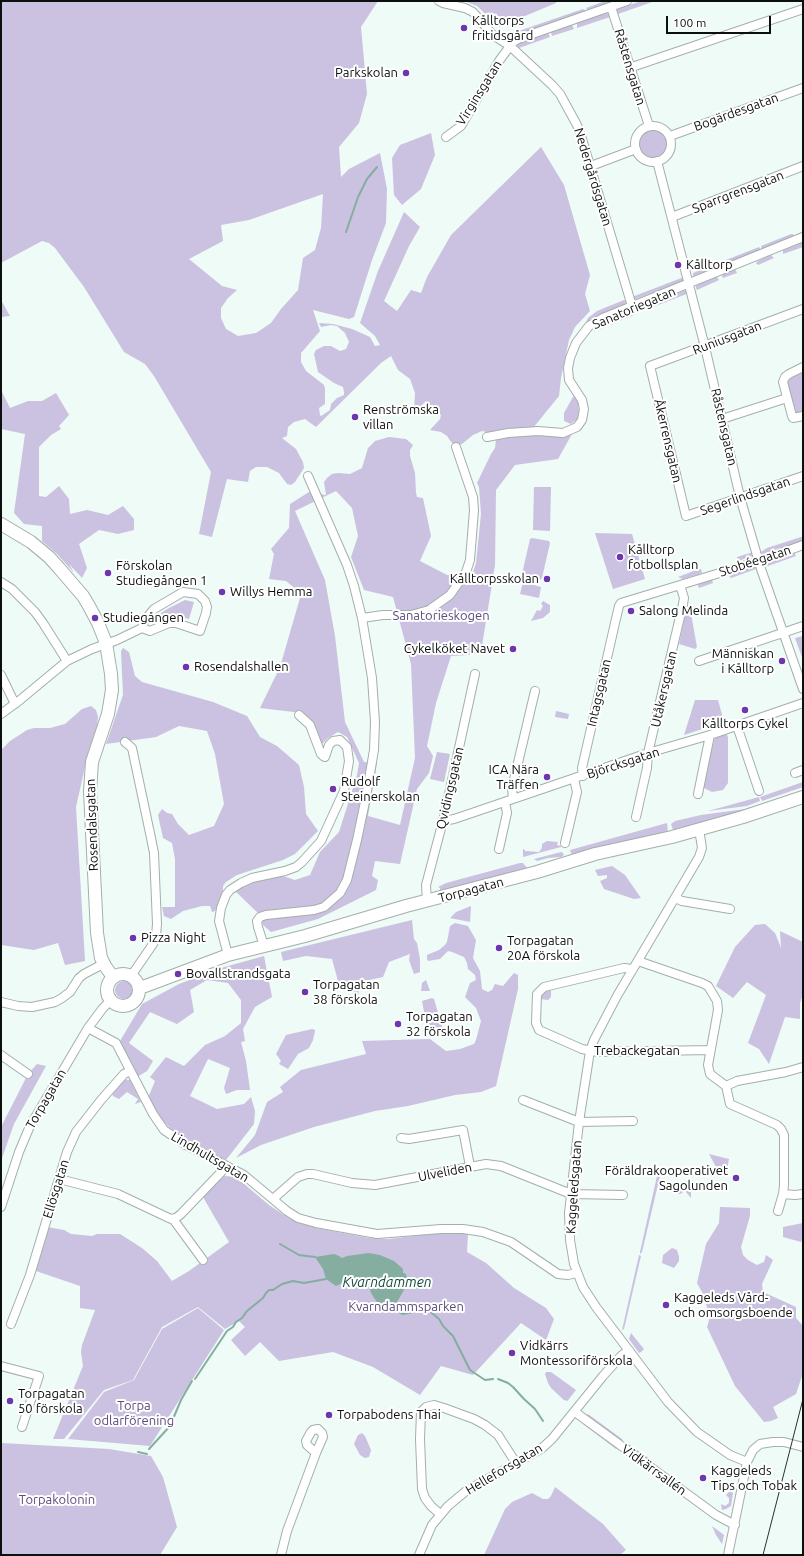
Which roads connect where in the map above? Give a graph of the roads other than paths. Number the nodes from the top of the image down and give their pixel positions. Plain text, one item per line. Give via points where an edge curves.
1 (439, 1) edge
2 (627, 1) edge
3 (611, 7) junction
4 (803, 8) edge
5 (510, 46) junction
6 (629, 68) junction
7 (803, 88) edge
8 (649, 126) junction
9 (670, 136) junction
10 (446, 138) dead end
11 (636, 149) junction
12 (657, 161) junction
13 (590, 166) junction
14 (803, 166) edge
15 (672, 217) junction
16 (803, 237) edge
17 (688, 284) junction
18 (632, 306) junction
19 (803, 309) edge
20 (705, 347) junction
21 (650, 366) joint
22 (803, 367) edge
23 (787, 398) junction
24 (803, 416) edge
25 (722, 419) junction
26 (487, 437) dead end
27 (456, 447) dead end
28 (308, 476) dead end
29 (803, 476) edge
30 (740, 497) junction
31 (686, 516) joint
32 (1, 524) edge
33 (803, 545) edge
34 (759, 561) junction
35 (1, 582) edge
36 (680, 586) junction
37 (618, 609) joint
38 (362, 618) junction
39 (803, 626) edge
40 (142, 628) junction
41 (783, 633) junction
42 (106, 643) junction
43 (67, 661) junction
44 (699, 662) dead end
45 (475, 674) dead end
46 (1, 675) edge
47 (803, 689) edge
48 (531, 694) dead end
49 (803, 703) edge
50 (15, 704) junction
51 (1, 714) edge
52 (299, 715) dead end
53 (737, 726) junction
54 (710, 735) junction
55 (125, 742) dead end
56 (648, 754) junction
57 (584, 776) junction
58 (574, 779) junction
59 (758, 791) dead end
60 (698, 794) dead end
61 (803, 797) edge
62 (509, 801) junction
63 (636, 817) dead end
64 (442, 821) junction
65 (699, 829) junction
66 (565, 843) dead end
67 (499, 849) dead end
68 (676, 898) junction
69 (427, 901) junction
70 (730, 909) dead end
71 (264, 946) junction
72 (228, 955) junction
73 (638, 961) junction
74 (104, 964) junction
75 (632, 969) junction
76 (131, 976) junction
77 (113, 977) junction
78 (140, 988) junction
79 (111, 1000) junction
80 (1, 1002) edge
81 (88, 1028) junction
82 (710, 1050) junction
83 (590, 1051) junction
84 (1, 1055) edge
85 (803, 1067) edge
86 (130, 1071) junction
87 (28, 1074) dead end
88 (726, 1086) junction
89 (523, 1100) dead end
90 (633, 1121) dead end
91 (579, 1122) junction
92 (401, 1138) dead end
93 (228, 1166) junction
94 (470, 1166) junction
95 (59, 1179) junction
96 (571, 1194) junction
97 (783, 1194) junction
98 (803, 1194) edge
99 (623, 1195) dead end
100 (273, 1199) junction
101 (1, 1207) edge
102 (778, 1211) dead end
103 (174, 1218) junction
104 (203, 1260) dead end
105 (576, 1273) junction
106 (11, 1324) dead end
107 (629, 1350) junction
108 (1, 1366) edge
109 (575, 1412) junction
110 (22, 1427) dead end
111 (803, 1447) edge
112 (316, 1453) dead end
113 (747, 1462) junction
114 (516, 1463) junction
115 (440, 1514) junction
116 (735, 1525) junction
117 (281, 1555) edge
118 (419, 1555) edge
119 (728, 1555) edge

1 - 5 street, Virginsgatan via 473,12 494,35
2 - 3 street, Virginsgatan
3 - 5 street, Virginsgatan via 518,39
3 - 6 street, Råstensgatan
4 - 6 street
5 - 10 street, Virginsgatan via 461,126
5 - 13 street, Nedergårdsgatan via 560,94 579,131
6 - 8 street, Råstensgatan
7 - 9 street, Bogärdesgatan
8 - 9 street via 663,128
8 - 11 street via 637,135
9 - 12 street via 670,150 665,157
11 - 12 street via 644,159
11 - 13 street
12 - 15 street, Råstensgatan
13 - 18 street, Nedergårdsgatan
14 - 15 street, Sparrgrensgatan
15 - 17 street, Råstensgatan
16 - 17 street, Sanatoriegatan
17 - 18 street, Sanatoriegatan
17 - 20 street, Råstensgatan
18 - 26 street, Sanatoriegatan via 589,326 576,343 568,372 584,409 584,415 577,427 563,433 527,432
19 - 20 street, Runiusgatan
20 - 21 street, Runiusgatan
20 - 25 street, Råstensgatan
21 - 31 street, Åkerrensgatan
22 - 23 street via 785,377
23 - 24 street via 793,418
23 - 25 street
25 - 30 street, Råstensgatan
27 - 38 street via 473,497 470,560 466,572 450,595 429,610 411,615 383,614
28 - 38 street via 347,565
29 - 30 street, Segerlindsgatan
30 - 31 street, Segerlindsgatan
30 - 34 street, Råstensgatan
32 - 42 street, Rosendalsgatan via 31,542 59,568 83,596
33 - 34 street, Stobéegatan
34 - 36 street, Stobéegatan
34 - 41 street, Råstensgatan
35 - 43 street via 12,589 35,612
36 - 37 street, Stobéegatan via 625,601
36 - 56 street, Utåkersgatan via 684,598
37 - 57 street, Intagsgatan via 582,768
38 - 71 street via 372,678 374,750 347,880 340,893 324,907 260,917 257,921
39 - 41 street
40 - 40 street via 150,631 174,623 200,631 206,613 205,601 200,595 187,592 178,594 154,609 144,621
40 - 42 street
41 - 44 street
41 - 47 street, Råstensgatan
42 - 43 street
42 - 74 street, Rosendalsgatan via 112,690 108,714 92,762 90,791 96,914 99,948
43 - 50 street
45 - 64 street, Qvidingsgatan
46 - 50 street
48 - 62 street
49 - 53 street, Björcksgatan
50 - 51 street
52 - 72 street via 310,725 323,756 325,757 333,741 340,740 347,747 349,761 344,791 321,841 302,862 290,869 252,878 226,895 220,921
53 - 54 street, Björcksgatan
53 - 59 street
54 - 56 street, Björcksgatan
54 - 60 street
55 - 76 street via 132,748 152,838 157,924 153,944
56 - 57 street, Björcksgatan
56 - 63 street, Utåkersgatan
57 - 58 street, Björcksgatan
58 - 62 street, Björcksgatan
58 - 66 street via 577,792
61 - 65 street, Torpagatan
62 - 64 street, Björcksgatan
62 - 67 street
64 - 69 street, Qvidingsgatan via 426,885
65 - 68 street, Kaggeledsgatan via 702,848 699,857
65 - 69 street, Torpagatan via 595,854
68 - 70 street
68 - 73 street, Kaggeledsgatan
69 - 71 street, Torpagatan
71 - 72 street, Torpagatan
72 - 78 street, Torpagatan
73 - 75 street, Kaggeledsgatan
73 - 82 street via 708,986 717,1001 718,1010
74 - 77 street, Rosendalsgatan
74 - 80 street via 79,978 70,992 55,1002 32,1007
75 - 83 street, Kaggeledsgatan
75 - 83 street, Trebackegatan via 624,968 544,987 537,994 536,1024 539,1030
76 - 77 street via 119,974
76 - 78 street via 137,980
77 - 79 street via 107,989
78 - 79 street via 137,998 129,1005 119,1006
79 - 81 street, Torpagatan
81 - 86 street, Lindhultsgatan via 116,1042
81 - 101 street, Torpagatan via 30,1126
82 - 83 street, Trebackegatan
82 - 88 street via 710,1074
83 - 91 street, Kaggeledsgatan
84 - 87 street
85 - 88 street via 737,1081
86 - 93 street, Lindhultsgatan via 164,1130 186,1145
86 - 95 street, Ellösgatan via 124,1074 76,1132
88 - 97 street via 730,1104 781,1129 784,1135
89 - 91 street
90 - 91 street
91 - 96 street, Kaggeledsgatan
92 - 94 street via 410,1139 463,1130
93 - 100 street, Lindhultsgatan via 244,1175
93 - 103 street
94 - 96 street, Ulveliden via 501,1166
94 - 100 street, Ulveliden via 375,1185 307,1174 298,1177
95 - 103 street via 118,1194 167,1218
95 - 106 street, Ellösgatan via 30,1275
96 - 99 street, Ulveliden
96 - 105 street, Kaggeledsgatan via 569,1232
97 - 98 street
97 - 102 street
100 - 105 street, Lindhultsgatan via 286,1211 306,1221 365,1233 389,1234 441,1228 482,1232 511,1242 558,1274
103 - 104 street
105 - 107 street, Kaggeledsgatan via 589,1296
107 - 109 street, Helleforsgatan via 603,1376
107 - 113 street, Kaggeledsgatan via 668,1402 697,1432 730,1455
108 - 110 street via 39,1376
109 - 114 street, Helleforsgatan via 541,1449
109 - 116 street, Vidkärrsallén via 716,1515
111 - 113 street via 784,1442 764,1443 752,1450
112 - 117 street via 287,1531
113 - 116 street
114 - 115 street, Helleforsgatan via 466,1491
114 - 115 street via 498,1435 485,1425 444,1408 426,1407 421,1412 422,1485 425,1498
115 - 118 street, Helleforsgatan via 426,1536
116 - 119 street

